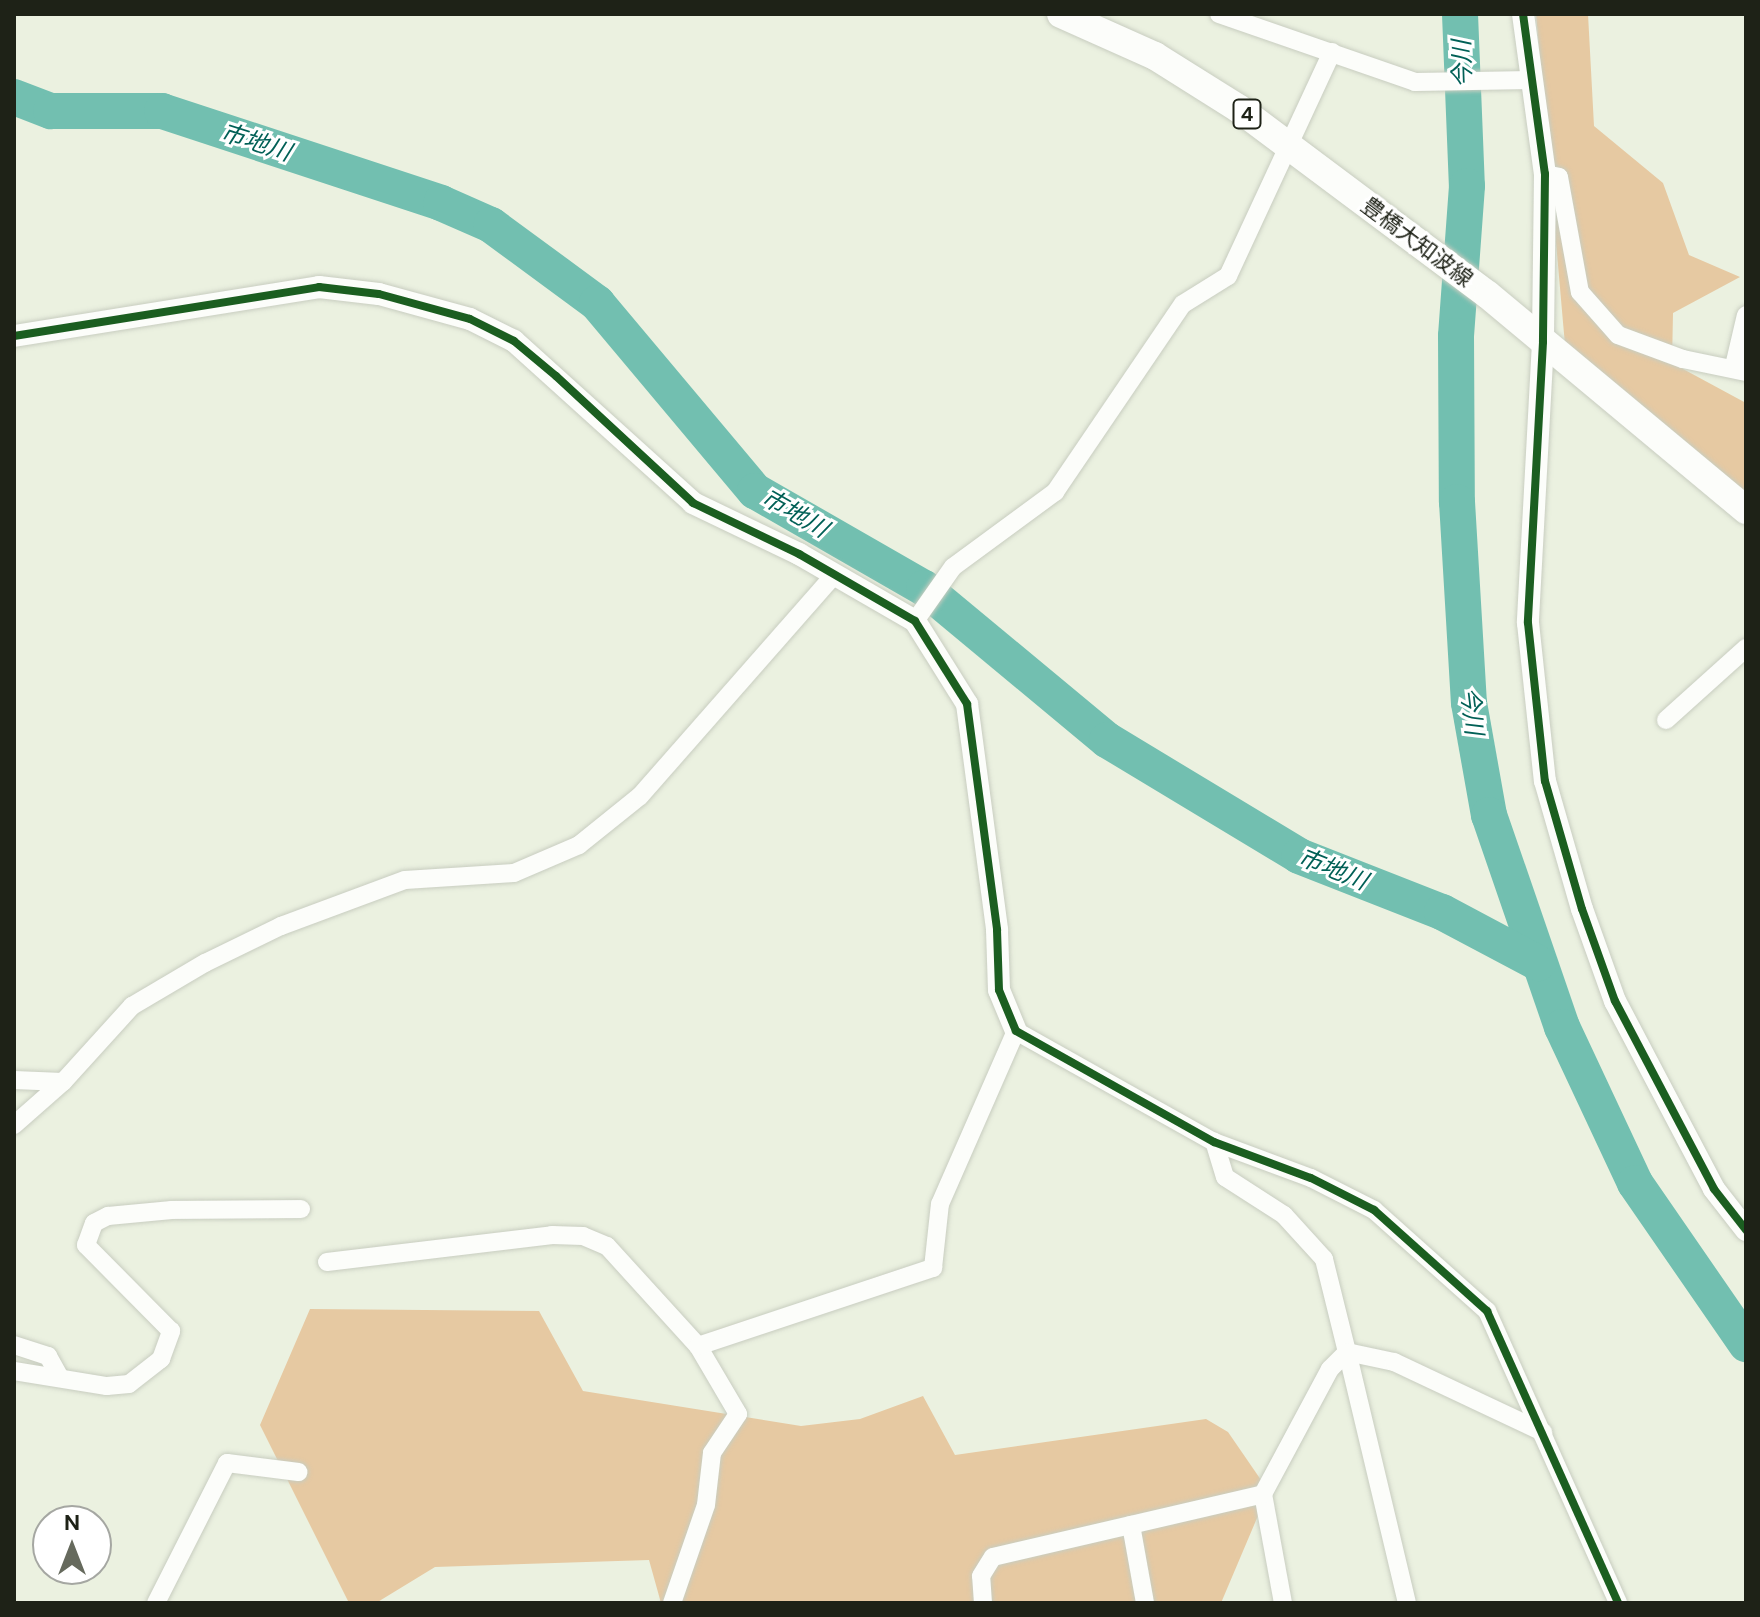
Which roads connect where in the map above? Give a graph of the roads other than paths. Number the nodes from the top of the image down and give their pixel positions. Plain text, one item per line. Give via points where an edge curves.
1 (1061, 14) edge
2 (1219, 14) edge
3 (1523, 14) edge
4 (1332, 52) junction
5 (1531, 80) junction
6 (1289, 144) junction
7 (1545, 174) junction
8 (1746, 315) edge
9 (14, 336) edge
10 (1543, 342) junction
11 (1740, 369) edge
12 (1746, 510) edge
13 (835, 574) junction
14 (915, 621) junction
15 (1746, 648) edge
16 (1666, 720) dead end
17 (1016, 1031) junction
18 (14, 1080) edge
19 (63, 1082) junction
20 (14, 1125) edge
21 (1214, 1142) junction
22 (301, 1209) dead end
23 (1746, 1230) edge
24 (327, 1262) dead end
25 (14, 1345) edge
26 (698, 1346) junction
27 (1347, 1352) junction
28 (14, 1371) edge
29 (60, 1378) junction
30 (1543, 1432) junction
31 (298, 1472) dead end
32 (1263, 1494) junction
33 (1131, 1525) junction
34 (156, 1603) edge
35 (672, 1603) edge
36 (983, 1603) edge
37 (1145, 1603) edge
38 (1283, 1603) edge
39 (1407, 1603) edge
40 (1618, 1603) edge

1 - 6 main road, 豊橋大知波線 / 4 via 1155,56
2 - 4 street
3 - 5 street
4 - 5 street via 1415,82
4 - 6 street
5 - 7 street
6 - 10 main road, 豊橋大知波線 / 4
6 - 14 street via 1228,276 1183,304 1055,492 953,567
7 - 10 street
7 - 11 street via 1559,177 1580,292 1618,335 1683,359
8 - 11 street
9 - 13 street via 319,287 379,294 470,319 514,341 546,367 693,503
10 - 12 main road, 豊橋大知波線 / 4
10 - 23 street via 1528,623 1545,781 1615,1001 1714,1189
13 - 14 street
13 - 19 street via 640,796 579,845 514,873 405,880 281,926 132,1006
14 - 17 street via 967,704 995,915 999,990
15 - 16 street
17 - 21 street
17 - 26 street via 940,1204 933,1268
18 - 19 street
19 - 20 street
21 - 27 street via 1225,1177 1284,1215 1324,1259
21 - 30 street via 1311,1178 1374,1210 1487,1311
22 - 29 street via 172,1210 108,1216 94,1223 86,1245 162,1319 171,1340 161,1359 129,1384
24 - 26 street via 583,1236 607,1246
25 - 29 street via 48,1356
26 - 35 street via 738,1414 712,1453 706,1505
27 - 30 street via 1394,1362
27 - 32 street via 1330,1369
27 - 39 street
28 - 29 street
30 - 40 street
31 - 34 street via 227,1463
32 - 33 street
32 - 38 street
33 - 36 street via 993,1557 981,1576
33 - 37 street

